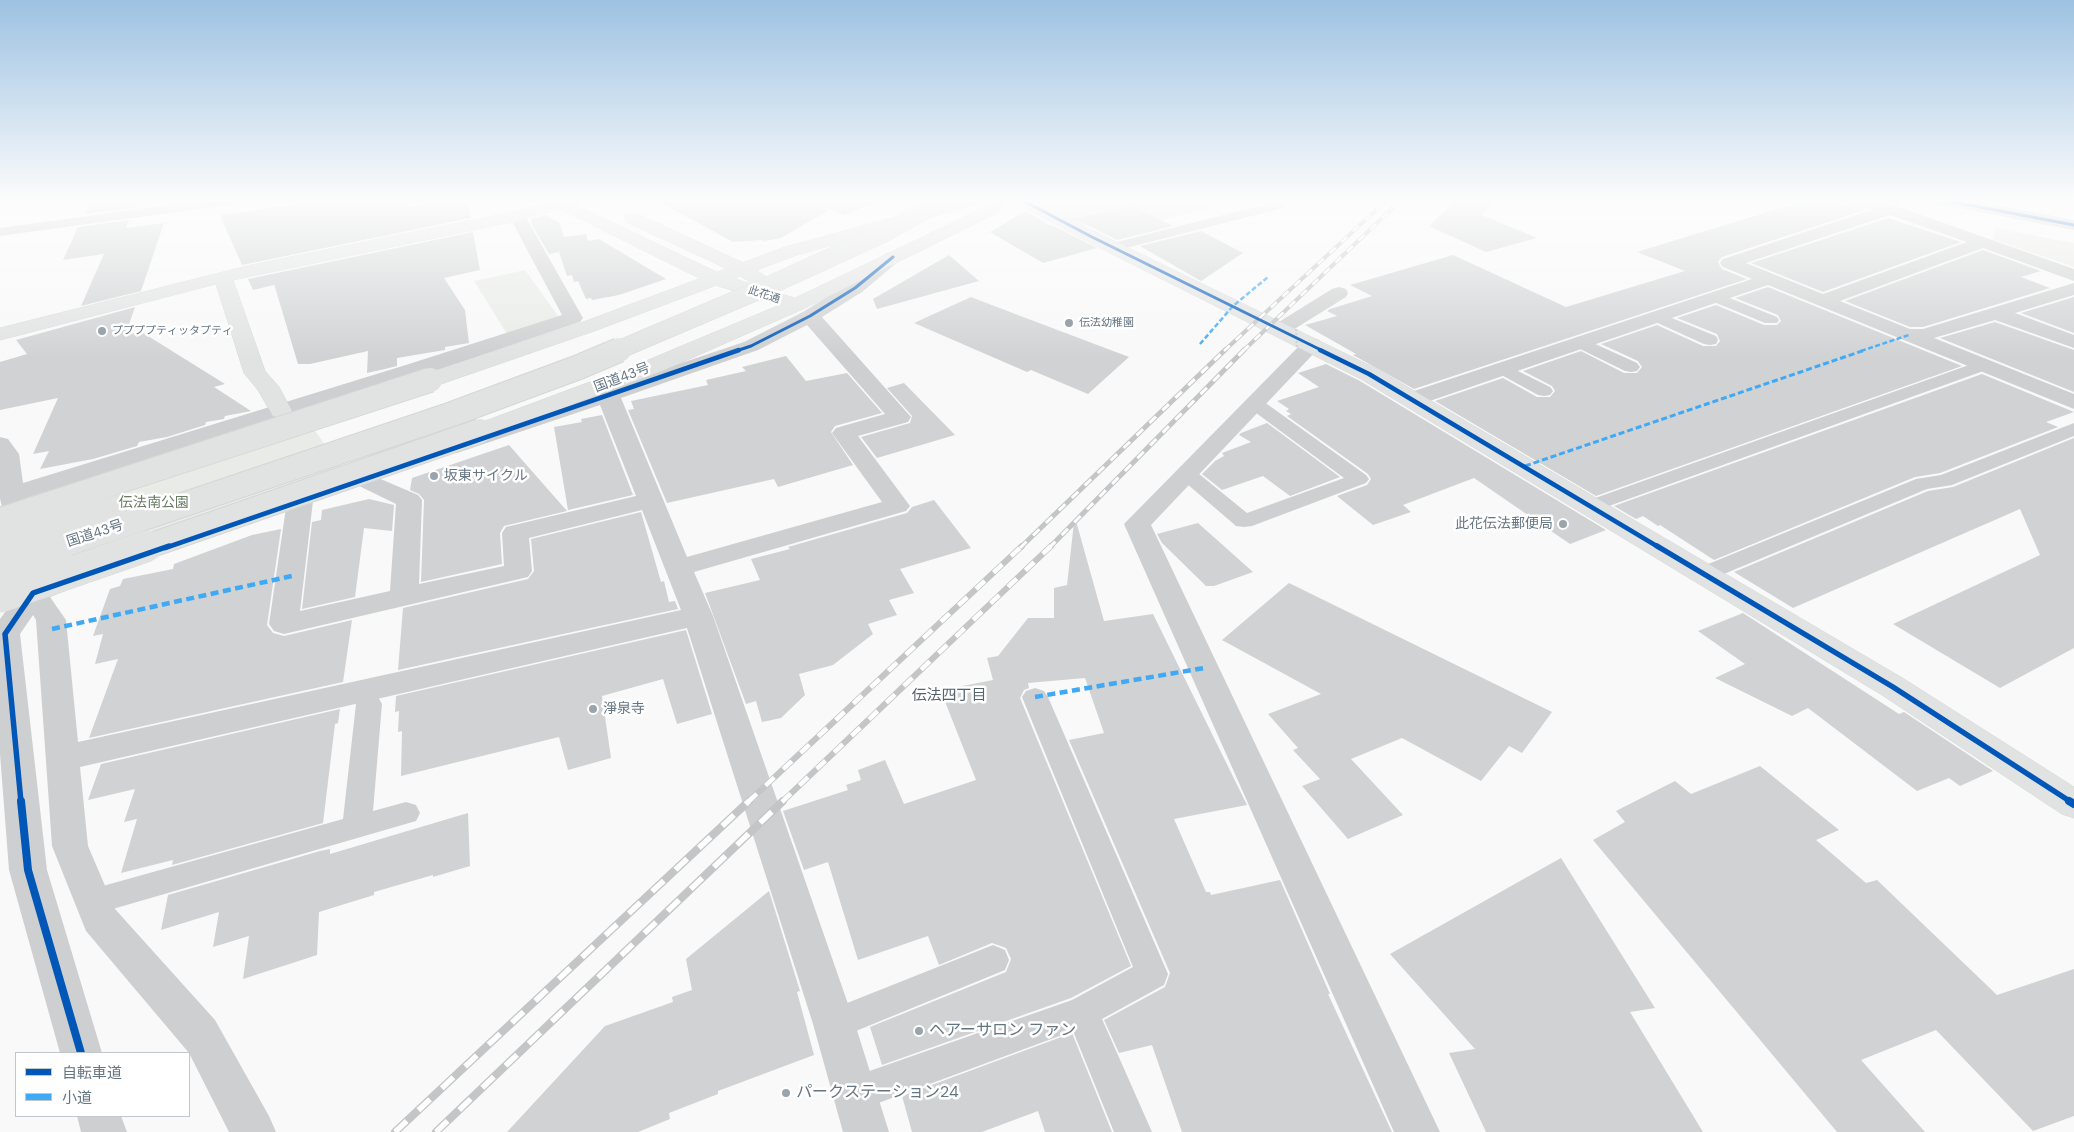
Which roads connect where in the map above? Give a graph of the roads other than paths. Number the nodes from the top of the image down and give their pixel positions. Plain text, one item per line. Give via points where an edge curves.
1 (336, 252) edge
2 (537, 252) edge
3 (660, 252) edge
4 (705, 252) edge
5 (790, 252) edge
6 (814, 252) edge
7 (843, 252) edge
8 (904, 252) edge
9 (1122, 252) edge
10 (1765, 252) edge
11 (1957, 252) edge
12 (2003, 252) edge
13 (893, 257) joint
14 (742, 269) junction
15 (224, 277) junction
16 (716, 279) junction
17 (1769, 279) junction
18 (2073, 287) edge
19 (1339, 293) dead end
20 (1715, 297) junction
21 (1825, 300) junction
22 (803, 310) junction
23 (1995, 313) junction
24 (1657, 317) junction
25 (1771, 320) dead end
26 (0, 334) edge
27 (1909, 335) junction
28 (1296, 337) junction
29 (1710, 340) dead end
30 (1580, 342) junction
31 (2074, 342) edge
32 (1983, 365) junction
33 (1631, 366) dead end
34 (1502, 368) junction
35 (1544, 391) dead end
36 (609, 394) junction
37 (1412, 399) junction
38 (2074, 402) edge
39 (1254, 403) junction
40 (280, 411) junction
41 (2074, 429) edge
42 (0, 444) edge
43 (1186, 473) junction
44 (362, 478) junction
45 (6, 491) edge
46 (650, 500) junction
47 (300, 501) junction
48 (1591, 506) junction
49 (0, 520) edge
50 (0, 544) edge
51 (0, 566) edge
52 (678, 568) junction
53 (1704, 574) junction
54 (16, 595) edge
55 (404, 597) junction
56 (698, 616) junction
57 (1035, 697) dead end
58 (369, 704) dead end
59 (63, 758) junction
60 (2074, 804) edge
61 (406, 813) dead end
62 (357, 827) junction
63 (92, 902) junction
64 (994, 960) dead end
65 (1082, 1012) junction
66 (834, 1024) junction
67 (81, 1052) edge
68 (860, 1113) edge
69 (99, 1117) edge
70 (104, 1132) edge
71 (253, 1132) edge
72 (1133, 1132) edge
73 (1417, 1132) edge

1 - 15 main road
2 - 40 street via 573,318
3 - 16 main road, 此花通
4 - 14 main road, 此花通
5 - 14 main road
6 - 50 main road, 国道43号, bridge via 753,280 564,356 415,410
7 - 51 main road, 国道43号, bridge via 579,367 452,414
8 - 13 main road
9 - 28 main road
10 - 17 street via 1729,264
11 - 21 street
12 - 18 street
13 - 22 street via 869,279
14 - 16 main road
14 - 22 main road, 此花通
15 - 26 main road
15 - 40 main road via 255,373 268,387
16 - 22 main road, 此花通
16 - 49 main road, bridge via 430,380
17 - 20 street
17 - 21 street
18 - 23 street
19 - 28 street
20 - 24 street
20 - 25 lane
21 - 27 street
22 - 36 street via 751,346
22 - 52 street via 900,417 844,433 897,506
22 - 54 main road, 国道43号, bridge via 480,431
23 - 27 street via 1924,335
23 - 31 street
24 - 29 lane
24 - 30 street
27 - 32 street
28 - 37 main road
28 - 39 street
30 - 33 lane
30 - 34 street
32 - 38 street
32 - 48 lane
34 - 35 lane
34 - 37 street
36 - 44 street
36 - 46 street
37 - 48 main road
39 - 43 street
39 - 43 lane via 1359,479 1244,521
40 - 45 street
41 - 53 lane via 1945,482 1922,483
42 - 45 street via 7,454
43 - 73 street via 1137,524
44 - 47 street
44 - 55 street via 409,500
45 - 54 street
46 - 52 street
46 - 55 street via 515,533 518,571
47 - 54 street
47 - 55 street via 284,624
48 - 53 main road
52 - 56 street
53 - 60 main road via 1893,687
54 - 59 street via 51,620
54 - 67 street via 5,634 28,870
56 - 59 street
56 - 66 street
57 - 65 lane via 1152,974
58 - 62 lane
59 - 63 street via 70,846
61 - 62 lane
62 - 63 lane
63 - 71 street via 100,920 200,1034
64 - 66 lane
65 - 68 lane
65 - 72 lane
66 - 68 street
69 - 70 street

